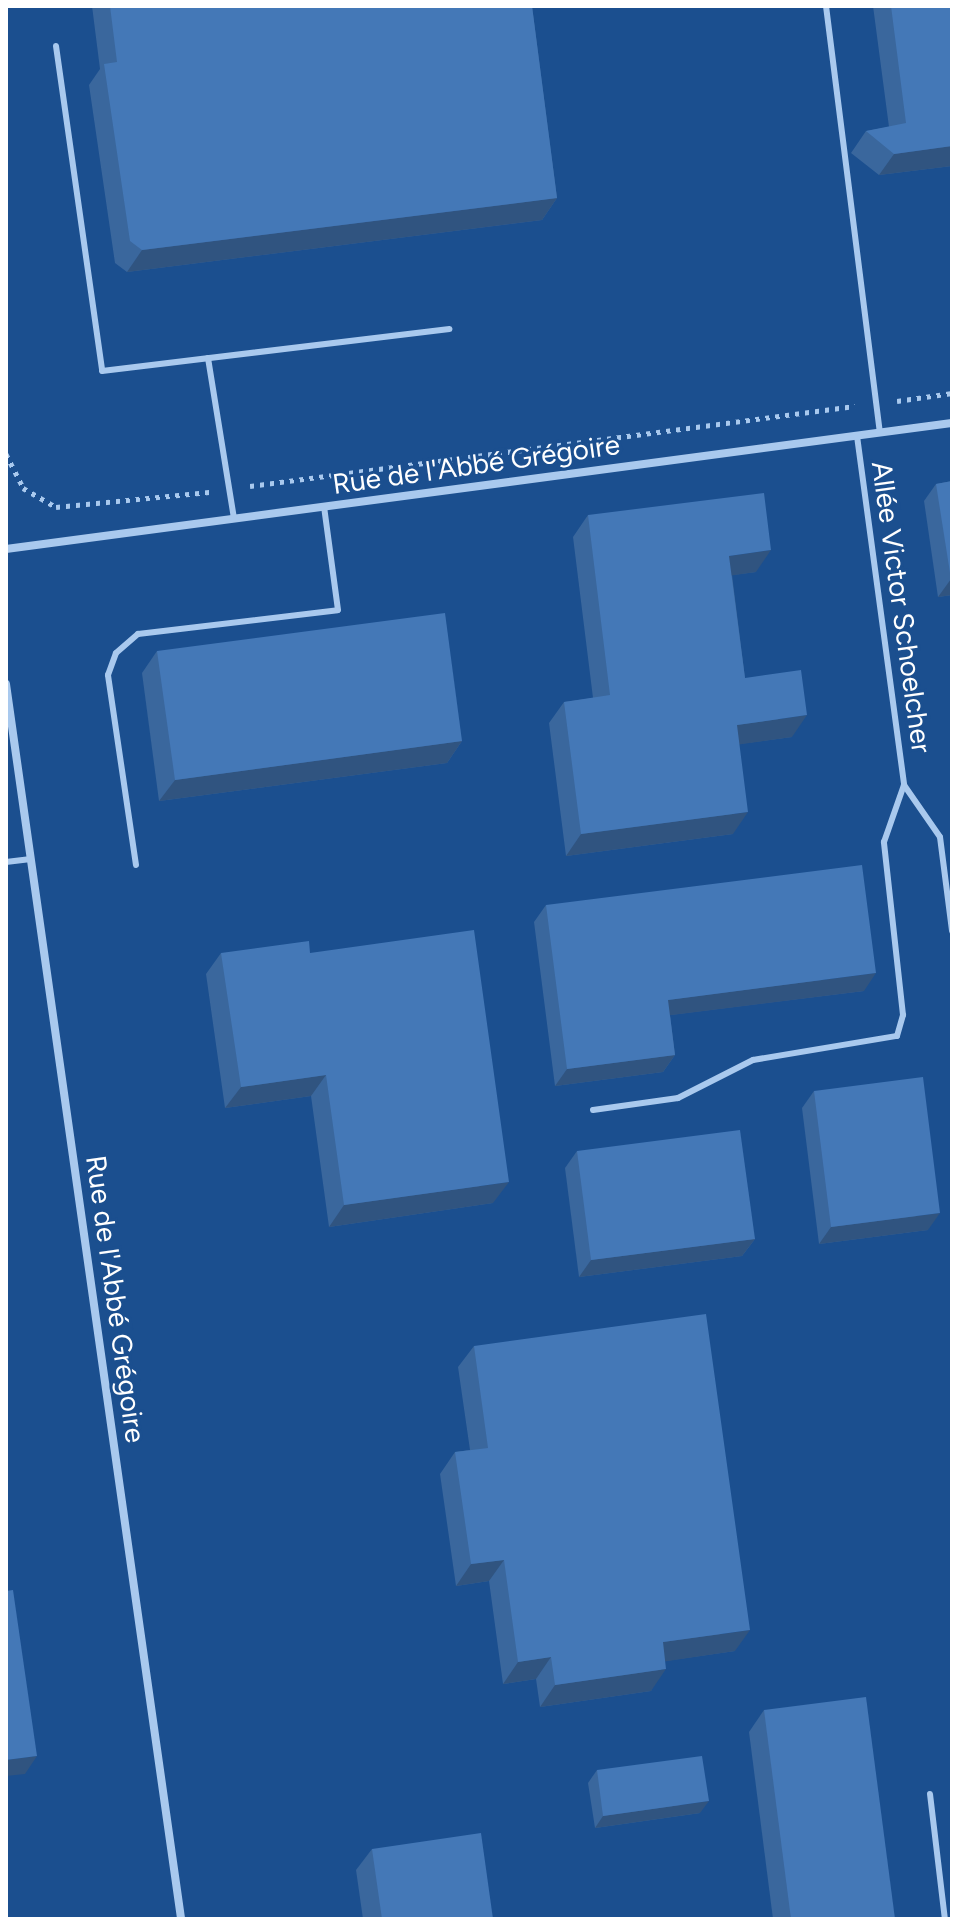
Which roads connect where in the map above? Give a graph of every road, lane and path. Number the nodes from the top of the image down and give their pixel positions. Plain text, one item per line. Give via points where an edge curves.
1 (826, 6) edge
2 (56, 46) dead end
3 (449, 329) dead end
4 (208, 358) junction
5 (952, 393) edge
6 (876, 403) junction
7 (952, 423) edge
8 (880, 433) junction
9 (857, 436) junction
10 (6, 454) edge
11 (230, 489) junction
12 (324, 507) junction
13 (234, 519) junction
14 (6, 549) edge
15 (6, 684) edge
16 (904, 785) junction
17 (31, 859) junction
18 (6, 862) edge
19 (136, 865) dead end
20 (952, 931) edge
21 (593, 1110) dead end
22 (930, 1794) dead end
23 (181, 1919) edge
24 (945, 1919) edge

1 - 6 lane
2 - 4 lane via 102,371
3 - 4 lane
4 - 11 lane
5 - 6 path
6 - 8 lane
6 - 11 path
7 - 8 street, Rue de l'Abbé Grégoire
8 - 9 street, Rue de l'Abbé Grégoire
9 - 12 street, Rue de l'Abbé Grégoire
9 - 16 lane, Allée Victor Schoelcher
10 - 11 path via 23,488 56,507
11 - 13 lane
12 - 13 street, Rue de l'Abbé Grégoire
12 - 19 lane via 338,610 138,634 116,653 108,675
13 - 14 street, Rue de l'Abbé Grégoire
15 - 17 street, Rue de l'Abbé Grégoire
16 - 20 lane, Allée Victor Schoelcher via 940,837
16 - 21 lane, Allée Victor Schoelcher via 884,842 903,1015 897,1036 753,1060 678,1098
17 - 18 lane
17 - 23 street, Rue de l'Abbé Grégoire
22 - 24 lane

